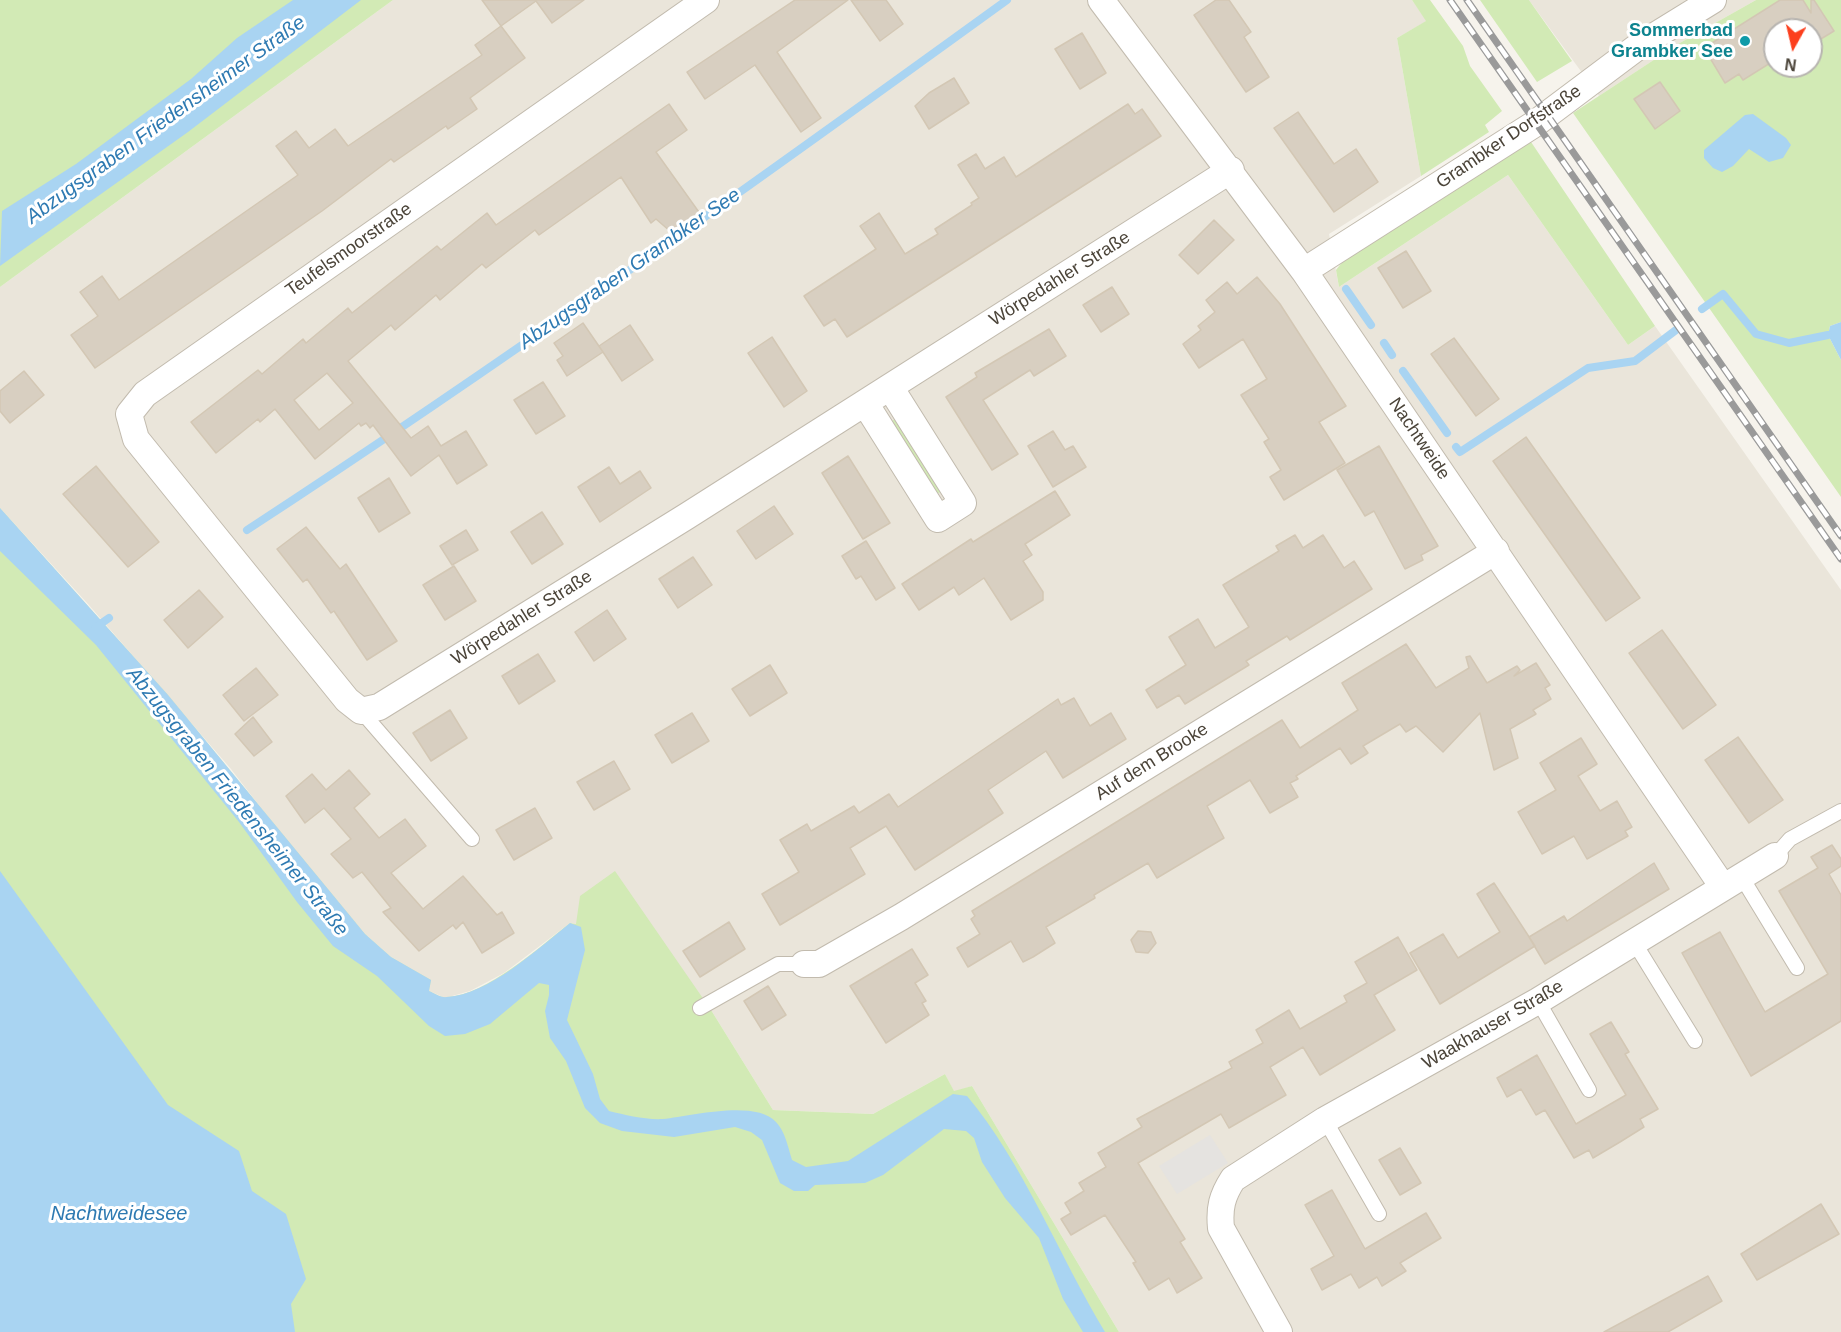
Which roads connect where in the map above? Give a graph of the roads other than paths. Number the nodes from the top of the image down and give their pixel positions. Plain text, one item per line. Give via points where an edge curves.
1 (706, 0) edge
2 (1101, 0) edge
3 (1713, 0) edge
4 (1231, 170) junction
5 (1304, 272) junction
6 (890, 387) junction
7 (865, 403) junction
8 (1496, 551) junction
9 (361, 711) junction
10 (1841, 811) edge
11 (472, 839) dead end
12 (1775, 856) joint
13 (1732, 882) junction
14 (1634, 942) junction
15 (804, 964) joint
16 (1797, 968) dead end
17 (1538, 1001) junction
18 (700, 1008) dead end
19 (1695, 1041) dead end
20 (1589, 1090) dead end
21 (1325, 1120) junction
22 (1379, 1214) dead end
23 (1279, 1332) edge

1 - 9 street, Teufelsmoorstraße via 145,394 129,414 136,439 347,700
2 - 4 street, Nachtweide
3 - 5 street, Grambker Dorfstraße via 1640,45 1536,123
4 - 5 street, Nachtweide
4 - 6 street, Wörpedahler Straße
5 - 8 street, Nachtweide
6 - 7 street, Wörpedahler Straße
6 - 7 street via 963,503 938,519
7 - 9 street, Wörpedahler Straße via 379,707
8 - 13 street, Nachtweide
8 - 15 street, Auf dem Brooke via 891,922 819,964
9 - 11 lane
10 - 12 lane via 1790,839
12 - 13 street, Waakhauser Straße
13 - 14 street, Waakhauser Straße
13 - 16 lane
14 - 17 street, Waakhauser Straße
14 - 19 lane
15 - 18 lane via 778,964
17 - 20 lane
17 - 21 street, Waakhauser Straße
21 - 22 lane
21 - 23 street, Waakhauser Straße via 1233,1179 1221,1202 1221,1228

